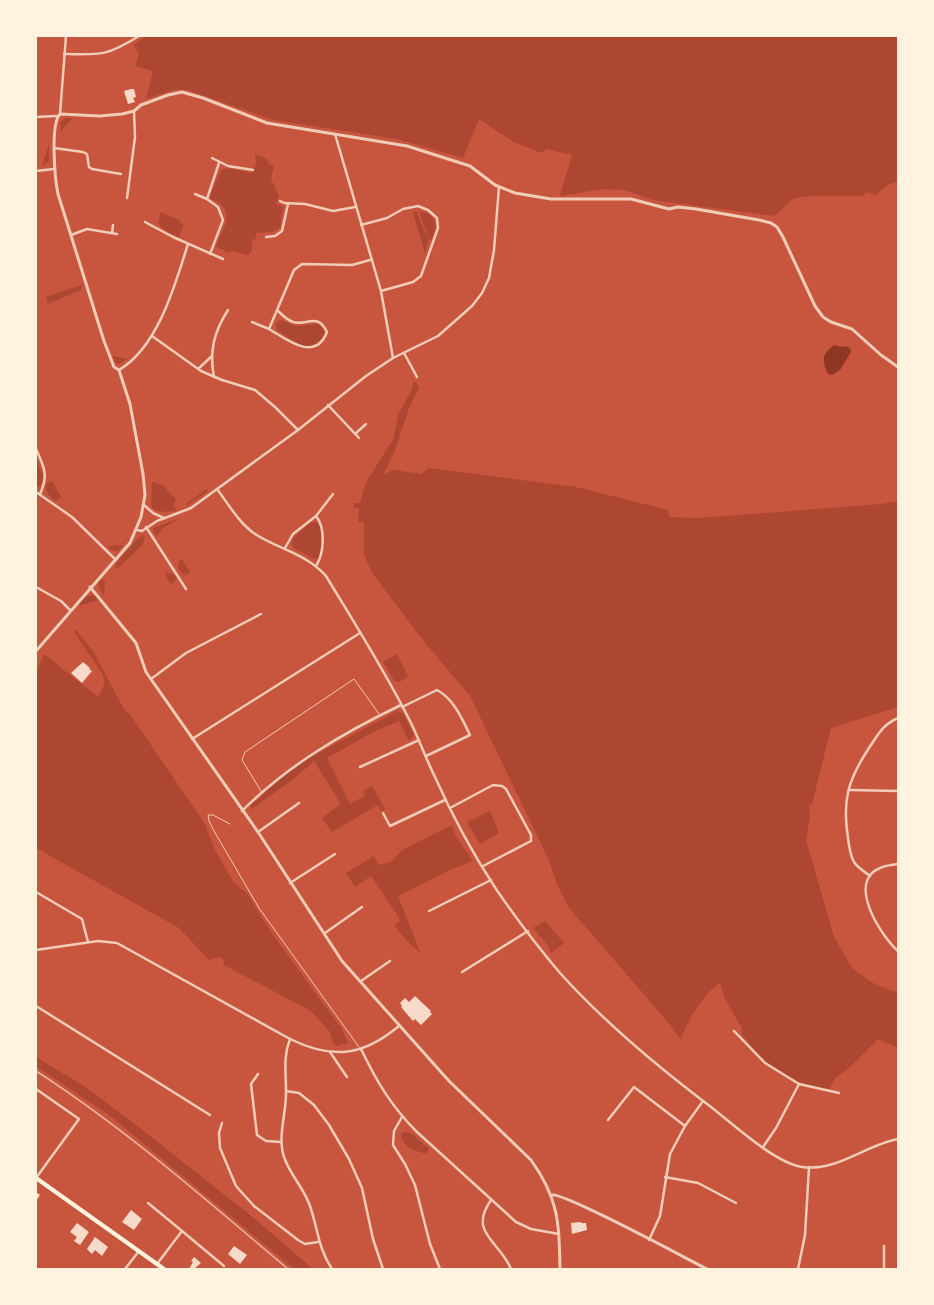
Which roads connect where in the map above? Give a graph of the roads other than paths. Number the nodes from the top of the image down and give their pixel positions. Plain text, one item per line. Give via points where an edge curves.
1 (66, 36) edge
2 (139, 36) edge
3 (64, 54) junction
4 (134, 111) junction
5 (59, 115) junction
6 (36, 117) edge
7 (335, 134) junction
8 (54, 148) junction
9 (212, 158) dead end
10 (220, 163) junction
11 (54, 169) junction
12 (254, 170) dead end
13 (36, 171) edge
14 (121, 174) dead end
15 (499, 187) junction
16 (195, 194) dead end
17 (127, 198) dead end
18 (207, 199) junction
19 (280, 200) dead end
20 (288, 204) junction
21 (355, 207) junction
22 (145, 222) dead end
23 (113, 225) dead end
24 (361, 225) junction
25 (112, 233) junction
26 (117, 234) dead end
27 (71, 235) junction
28 (266, 237) dead end
29 (188, 244) junction
30 (210, 254) junction
31 (223, 259) dead end
32 (370, 260) junction
33 (381, 292) junction
34 (228, 310) dead end
35 (277, 310) junction
36 (252, 322) dead end
37 (269, 329) junction
38 (152, 336) junction
39 (404, 353) junction
40 (212, 356) junction
41 (393, 358) junction
42 (898, 367) edge
43 (198, 369) junction
44 (119, 370) junction
45 (214, 377) junction
46 (417, 377) dead end
47 (328, 405) junction
48 (366, 424) dead end
49 (298, 430) junction
50 (355, 434) junction
51 (358, 438) dead end
52 (36, 449) edge
53 (217, 489) junction
54 (36, 492) edge
55 (40, 494) junction
56 (333, 494) dead end
57 (144, 505) junction
58 (316, 516) junction
59 (164, 518) junction
60 (146, 527) junction
61 (137, 530) junction
62 (285, 548) junction
63 (116, 560) junction
64 (316, 566) junction
65 (36, 587) edge
66 (90, 587) junction
67 (186, 589) dead end
68 (70, 610) junction
69 (260, 614) dead end
70 (360, 632) junction
71 (36, 651) edge
72 (152, 679) junction
73 (402, 706) junction
74 (381, 716) junction
75 (898, 718) edge
76 (192, 739) junction
77 (419, 740) junction
78 (426, 756) junction
79 (360, 768) dead end
80 (848, 790) junction
81 (262, 791) junction
82 (898, 791) edge
83 (445, 800) junction
84 (299, 803) dead end
85 (450, 808) junction
86 (242, 810) junction
87 (382, 813) dead end
88 (230, 824) dead end
89 (258, 832) junction
90 (335, 854) dead end
91 (898, 864) edge
92 (483, 866) junction
93 (870, 876) junction
94 (491, 880) junction
95 (290, 883) junction
96 (36, 892) edge
97 (362, 907) dead end
98 (429, 910) dead end
99 (528, 931) junction
100 (325, 933) junction
101 (88, 942) junction
102 (36, 950) edge
103 (898, 951) edge
104 (390, 961) dead end
105 (462, 972) dead end
106 (361, 981) junction
107 (36, 1006) edge
108 (399, 1026) junction
109 (734, 1031) dead end
110 (290, 1039) junction
111 (361, 1049) junction
112 (330, 1052) junction
113 (258, 1074) dead end
114 (347, 1077) dead end
115 (799, 1084) junction
116 (36, 1089) edge
117 (286, 1091) junction
118 (839, 1093) dead end
119 (703, 1101) junction
120 (210, 1115) dead end
121 (402, 1117) junction
122 (608, 1120) dead end
123 (222, 1123) dead end
124 (685, 1126) junction
125 (898, 1139) edge
126 (281, 1142) junction
127 (763, 1146) junction
128 (809, 1168) junction
129 (666, 1177) junction
130 (36, 1178) edge
131 (552, 1195) junction
132 (491, 1200) junction
133 (148, 1203) dead end
134 (736, 1203) dead end
135 (182, 1231) junction
136 (559, 1234) junction
137 (649, 1240) junction
138 (318, 1242) junction
139 (884, 1246) dead end
140 (139, 1251) junction
141 (157, 1264) junction
142 (224, 1266) dead end
143 (125, 1269) edge
144 (164, 1269) edge
145 (332, 1269) edge
146 (382, 1269) edge
147 (440, 1269) edge
148 (511, 1269) edge
149 (560, 1269) edge
150 (707, 1269) edge
151 (798, 1269) edge
152 (884, 1269) edge

1 - 3 street
2 - 3 street via 116,50 99,55
3 - 5 street via 64,83
4 - 5 street via 100,116
4 - 7 street via 148,102 182,92 265,122
4 - 17 street via 135,137
5 - 6 street
5 - 8 street
7 - 15 street via 428,151 470,166
7 - 21 street
8 - 11 street
8 - 14 street via 83,152 88,154 89,167 92,169
9 - 10 street
10 - 12 street
10 - 18 street
11 - 13 street
11 - 27 street via 58,194
15 - 39 street via 493,257 489,278 482,293 472,306 438,336
15 - 42 street via 515,193 551,199 631,199 669,209 696,209 771,223 783,237 820,313 832,322 852,329
16 - 18 street
18 - 30 street via 218,207 223,220
19 - 20 street
20 - 21 street via 305,204 333,211
20 - 28 street via 282,231 275,236
21 - 24 street
22 - 29 street
23 - 25 street
24 - 32 street
24 - 33 street via 418,206 437,218 438,228 421,276 413,282
25 - 26 street
25 - 27 street via 87,229
27 - 44 street via 111,359 114,367
29 - 30 street
29 - 38 street via 165,309
30 - 31 street
32 - 33 street
32 - 35 street via 352,265 309,263 297,267
33 - 41 street
34 - 40 street via 216,333
35 - 37 street
35 - 37 street via 292,322 319,322 326,332 324,339 312,347 300,347
36 - 37 street
38 - 43 street
38 - 44 street
39 - 41 street
39 - 46 street
40 - 43 street
40 - 45 street
41 - 47 street
43 - 45 street
44 - 57 street via 134,420 145,485
45 - 49 street via 255,390
47 - 49 street
47 - 50 street
48 - 50 street
49 - 53 street
50 - 51 street
52 - 55 street via 46,476
53 - 59 street via 191,508
53 - 62 street via 247,528
54 - 55 street
55 - 63 street via 72,517
56 - 58 street
57 - 59 street via 152,513
57 - 61 street
58 - 62 street via 293,534
58 - 64 street via 322,528 322,552
59 - 60 street
60 - 61 street via 142,531
60 - 67 street
61 - 63 street
62 - 64 street
63 - 66 street
64 - 70 street via 326,576
65 - 68 street via 61,601
66 - 68 street
66 - 72 street via 136,643 146,672
68 - 71 street
69 - 72 street via 186,653
70 - 73 street
70 - 76 street
72 - 76 street
73 - 74 street
73 - 77 street
73 - 78 street via 438,690 452,704 470,735
74 - 81 street via 310,755
74 - 81 lane via 354,679 245,752 242,760
75 - 80 street via 886,724 878,733 856,768
76 - 86 street
77 - 78 street
77 - 79 street
78 - 83 street
80 - 82 street
80 - 93 street via 845,814 851,853 856,864
81 - 86 street
83 - 85 street
83 - 87 street via 390,826
84 - 89 street
85 - 92 street
85 - 92 street via 493,785 502,786 506,790 531,835 531,841
86 - 89 street
88 - 111 lane via 213,815 208,816 214,831 259,908
89 - 95 street
90 - 95 street
91 - 93 street via 879,868
92 - 94 street
93 - 103 street via 866,887 871,911 883,935
94 - 98 street
94 - 99 street
95 - 100 street
96 - 101 street via 82,919
97 - 100 street
99 - 105 street
99 - 119 street via 562,975 627,1040
100 - 106 street via 342,961
101 - 102 street
101 - 110 street via 108,941 125,947
104 - 106 street
106 - 108 street
107 - 120 street
108 - 111 street via 377,1043
108 - 131 street via 490,1123 531,1160
109 - 115 street via 765,1063
110 - 112 street via 304,1046
110 - 117 street via 284,1066
111 - 112 street
111 - 121 street via 383,1093
112 - 114 street
113 - 126 street via 251,1084 257,1135 266,1141
115 - 118 street
115 - 127 street via 776,1128
116 - 130 street via 79,1119
117 - 126 street
117 - 146 street via 299,1093 314,1105 350,1159 362,1188
119 - 124 street
119 - 127 street
121 - 132 street
121 - 147 street via 394,1132 393,1146 415,1185 430,1244
122 - 124 street via 634,1087
123 - 138 street via 219,1133 220,1148 236,1186 254,1206 286,1232 305,1244
124 - 129 street via 670,1154
125 - 128 street via 832,1164
126 - 138 street via 284,1158 310,1206
127 - 128 street via 783,1161
128 - 151 street via 805,1235
129 - 134 street via 698,1183
129 - 137 street via 660,1216
130 - 140 main road
131 - 136 street
131 - 137 street via 562,1196
132 - 136 street via 516,1222 540,1232
132 - 148 street via 483,1216 482,1227
133 - 135 street
135 - 141 street
135 - 142 street
136 - 149 street
137 - 150 street
138 - 145 street
139 - 152 street
140 - 141 main road
140 - 143 street
141 - 144 main road

